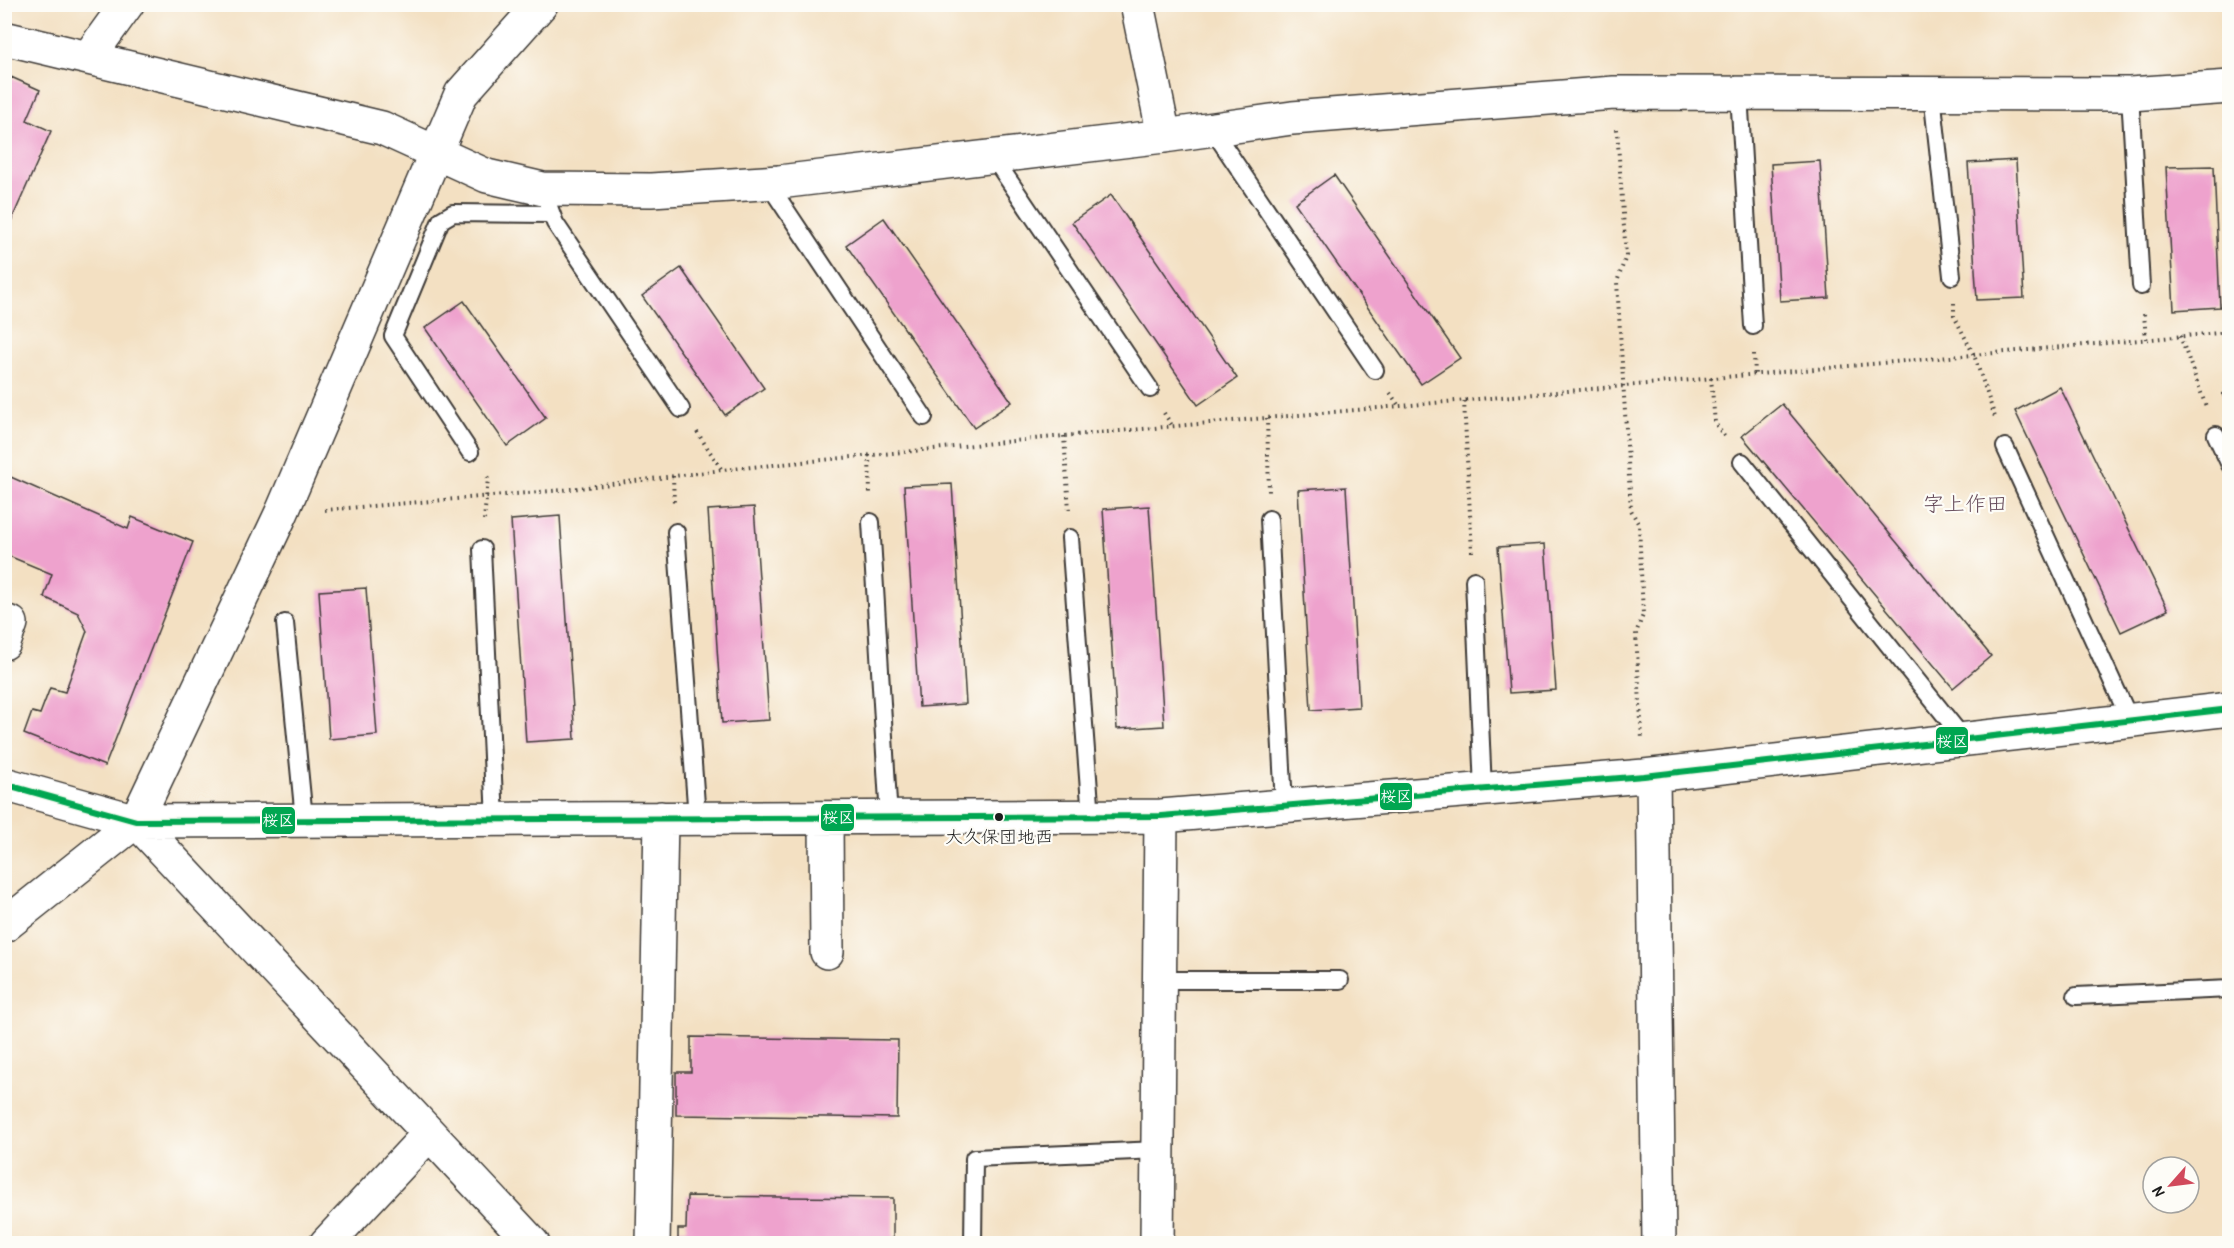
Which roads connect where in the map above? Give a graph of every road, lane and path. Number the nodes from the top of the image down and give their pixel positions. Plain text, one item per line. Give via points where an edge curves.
1 (127, 4) edge
2 (541, 4) edge
3 (1137, 4) edge
4 (4, 38) edge
5 (88, 58) junction
6 (2229, 87) edge
7 (1614, 93) junction
8 (1739, 93) junction
9 (1932, 94) junction
10 (2130, 94) junction
11 (1218, 129) junction
12 (1164, 136) junction
13 (437, 151) junction
14 (993, 157) junction
15 (773, 183) junction
16 (547, 201) junction
17 (1952, 276) joint
18 (2141, 286) dead end
19 (1753, 327) dead end
20 (2229, 332) edge
21 (2180, 336) junction
22 (1974, 354) junction
23 (1376, 370) dead end
24 (1711, 378) junction
25 (1622, 386) junction
26 (1150, 389) dead end
27 (1464, 402) junction
28 (681, 409) joint
29 (924, 417) dead end
30 (1267, 418) junction
31 (2216, 435) joint
32 (1064, 436) junction
33 (2005, 447) joint
34 (470, 452) joint
35 (869, 455) junction
36 (1742, 462) joint
37 (2229, 465) edge
38 (722, 470) junction
39 (485, 496) junction
40 (282, 512) junction
41 (1269, 519) joint
42 (871, 522) joint
43 (676, 532) dead end
44 (1071, 538) joint
45 (482, 549) joint
46 (1474, 580) joint
47 (4, 621) edge
48 (285, 623) dead end
49 (4, 643) edge
50 (2229, 709) edge
51 (2130, 720) junction
52 (1963, 738) junction
53 (1649, 776) junction
54 (4, 784) edge
55 (1483, 790) junction
56 (1284, 806) junction
57 (1161, 816) junction
58 (1091, 817) junction
59 (661, 818) junction
60 (697, 818) junction
61 (304, 819) junction
62 (495, 819) junction
63 (826, 819) junction
64 (889, 819) junction
65 (136, 821) junction
66 (4, 926) edge
67 (827, 952) dead end
68 (1159, 980) junction
69 (1340, 980) dead end
70 (2229, 989) edge
71 (2076, 996) dead end
72 (428, 1135) junction
73 (1158, 1150) junction
74 (326, 1244) edge
75 (533, 1244) edge
76 (653, 1244) edge
77 (974, 1244) edge
78 (1157, 1244) edge
79 (1659, 1244) edge

1 - 5 street
2 - 13 street via 461,94
3 - 12 street
4 - 5 street
5 - 13 street via 382,128
6 - 10 street
7 - 8 street
7 - 11 street via 1292,118
7 - 25 path via 1626,256 1617,282
8 - 9 street
8 - 19 lane
9 - 10 street
9 - 17 lane
10 - 18 lane
11 - 12 street
11 - 23 lane via 1221,142
12 - 14 street
13 - 16 street
13 - 40 street
14 - 15 street
14 - 26 lane
15 - 16 street
15 - 29 lane via 774,192
16 - 28 lane via 555,223
16 - 34 lane via 453,213 441,219 393,336
17 - 22 path via 1954,316
20 - 21 path
21 - 22 path
21 - 31 path
22 - 24 path
22 - 33 path
24 - 25 path
24 - 36 path via 1715,423
25 - 27 path
25 - 53 path via 1631,510 1639,525 1643,615 1635,633
27 - 30 path
27 - 46 path
28 - 38 path
30 - 32 path
30 - 41 path
31 - 37 lane
32 - 35 path
32 - 44 path
33 - 51 lane
34 - 39 path via 488,478
35 - 38 path
35 - 42 path
36 - 52 lane
38 - 39 path
39 - 40 path
39 - 45 path
40 - 65 street
41 - 56 lane
42 - 64 lane
43 - 60 lane
44 - 58 lane
45 - 62 lane
46 - 55 lane
47 - 49 street via 11,623
48 - 61 lane
50 - 51 street
51 - 52 street
52 - 53 street
53 - 55 street
53 - 79 street
54 - 65 street
55 - 56 street
56 - 57 street
57 - 58 street
57 - 68 street
58 - 64 street
59 - 60 street
59 - 62 street
59 - 76 street
60 - 63 street
61 - 62 street
61 - 65 street
63 - 64 street
63 - 67 street
65 - 66 street
65 - 72 street
68 - 69 lane
68 - 73 street
70 - 71 lane
72 - 74 street
72 - 75 street
73 - 77 lane via 975,1158
73 - 78 street

